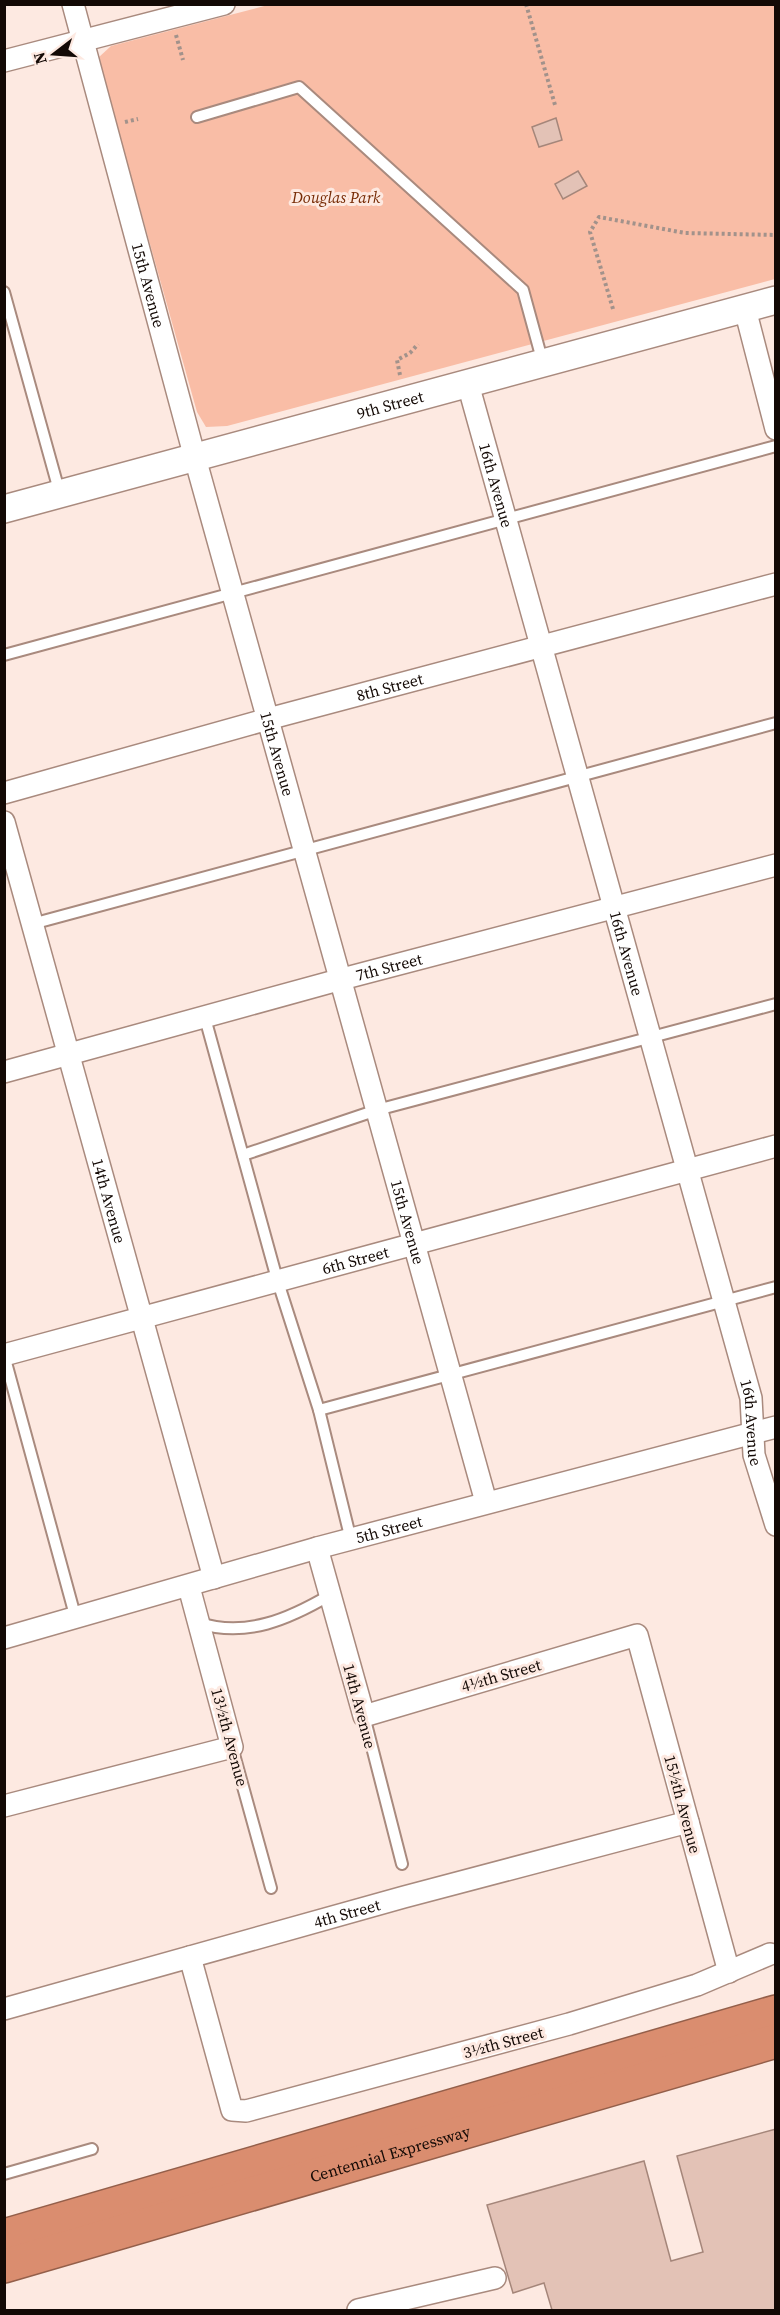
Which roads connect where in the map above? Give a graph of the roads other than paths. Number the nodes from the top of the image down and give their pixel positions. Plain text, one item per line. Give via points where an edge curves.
1 (73, 4) edge
2 (221, 5) edge
3 (83, 40) junction
4 (4, 61) edge
5 (197, 117) dead end
6 (4, 292) edge
7 (776, 300) edge
8 (745, 309) junction
9 (543, 364) junction
10 (468, 384) junction
11 (776, 429) edge
12 (776, 446) edge
13 (195, 458) junction
14 (60, 494) junction
15 (4, 509) edge
16 (504, 518) junction
17 (776, 584) edge
18 (233, 593) junction
19 (542, 648) junction
20 (4, 655) edge
21 (268, 719) junction
22 (776, 723) edge
23 (578, 777) junction
24 (4, 793) edge
25 (4, 822) edge
26 (305, 852) junction
27 (776, 865) edge
28 (615, 908) junction
29 (32, 924) junction
30 (342, 979) junction
31 (776, 1004) edge
32 (205, 1018) junction
33 (649, 1038) junction
34 (67, 1055) junction
35 (4, 1072) edge
36 (377, 1110) junction
37 (776, 1146) edge
38 (243, 1155) junction
39 (686, 1171) junction
40 (413, 1242) junction
41 (277, 1279) junction
42 (776, 1287) edge
43 (723, 1302) junction
44 (141, 1317) junction
45 (4, 1355) edge
46 (449, 1373) junction
47 (319, 1410) junction
48 (776, 1427) edge
49 (753, 1433) junction
50 (486, 1502) junction
51 (776, 1525) edge
52 (351, 1540) junction
53 (317, 1548) junction
54 (214, 1578) junction
55 (189, 1587) junction
56 (330, 1594) junction
57 (76, 1619) junction
58 (199, 1623) junction
59 (637, 1635) joint
60 (4, 1638) edge
61 (364, 1716) junction
62 (232, 1747) junction
63 (4, 1806) edge
64 (688, 1822) junction
65 (402, 1864) dead end
66 (271, 1888) dead end
67 (770, 1954) dead end
68 (190, 1957) junction
69 (729, 1972) junction
70 (4, 2009) edge
71 (776, 2012) edge
72 (776, 2041) edge
73 (776, 2064) edge
74 (558, 2105) junction
75 (92, 2149) dead end
76 (4, 2174) edge
77 (6, 2243) edge
78 (495, 2278) dead end
79 (357, 2310) edge

1 - 3 street, 15th Avenue
2 - 3 street
3 - 4 street
3 - 13 street, 15th Avenue
5 - 9 lane via 299,87 523,290
6 - 14 lane
7 - 8 street, 9th Street
8 - 9 street, 9th Street
8 - 11 street
9 - 10 street, 9th Street
10 - 13 street, 9th Street
10 - 16 street, 16th Avenue
12 - 16 lane
13 - 14 street, 9th Street
13 - 18 street, 15th Avenue
14 - 15 street, 9th Street
16 - 18 lane
16 - 19 street, 16th Avenue
17 - 19 street, 8th Street
18 - 20 lane
18 - 21 street, 15th Avenue
19 - 21 street, 8th Street
19 - 23 street, 16th Avenue
21 - 24 street, 8th Street
21 - 26 street, 15th Avenue
22 - 23 lane
23 - 26 lane
23 - 28 street, 16th Avenue
25 - 29 street, 14th Avenue
26 - 29 lane
26 - 30 street, 15th Avenue
27 - 28 street, 7th Street
28 - 30 street, 7th Street
28 - 33 street, 16th Avenue
29 - 34 street, 14th Avenue
30 - 32 street, 7th Street
30 - 36 street, 15th Avenue
31 - 33 lane
32 - 34 street, 7th Street
32 - 38 lane
33 - 36 lane
33 - 39 street, 16th Avenue
34 - 35 street, 7th Street
34 - 44 street, 14th Avenue
36 - 38 lane
36 - 40 street, 15th Avenue
37 - 39 street, 6th Street
38 - 41 lane
39 - 40 street, 6th Street
39 - 43 street, 16th Avenue
40 - 41 street, 6th Street
40 - 46 street, 15th Avenue
41 - 44 street, 6th Street
41 - 47 lane
42 - 43 lane
43 - 46 lane
43 - 49 street, 16th Avenue via 751,1398
44 - 45 street, 6th Street
44 - 54 street, 14th Avenue
45 - 57 lane
46 - 47 lane
46 - 50 street, 15th Avenue
47 - 52 lane
48 - 49 street, 5th Street
49 - 50 street, 5th Street
49 - 51 street, 16th Avenue via 754,1455
50 - 52 street, 5th Street
52 - 53 street, 5th Street
53 - 54 street, 5th Street
53 - 56 street, 14th Avenue
54 - 55 street, 5th Street
55 - 57 street, 5th Street
55 - 58 street, 13½th Avenue
56 - 58 lane via 297,1614 245,1629 219,1629
56 - 61 street, 14th Avenue
57 - 60 street, 5th Street
58 - 62 street, 13½th Avenue
59 - 61 street, 4½th Street
59 - 64 street, 15½th Avenue
61 - 65 lane, 14th Avenue
62 - 63 street
62 - 66 lane, 13½th Avenue
64 - 68 street, 4th Street
64 - 69 street, 15½th Avenue
67 - 69 street, 3½th Street
68 - 69 street, 3½th Street via 232,2109 246,2111 569,2024 697,1986
68 - 70 street, 4th Street
71 - 77 highway, Centennial Expressway
72 - 74 highway, Centennial Expressway
73 - 74 highway
74 - 77 highway, Centennial Expressway
75 - 76 lane
78 - 79 street

